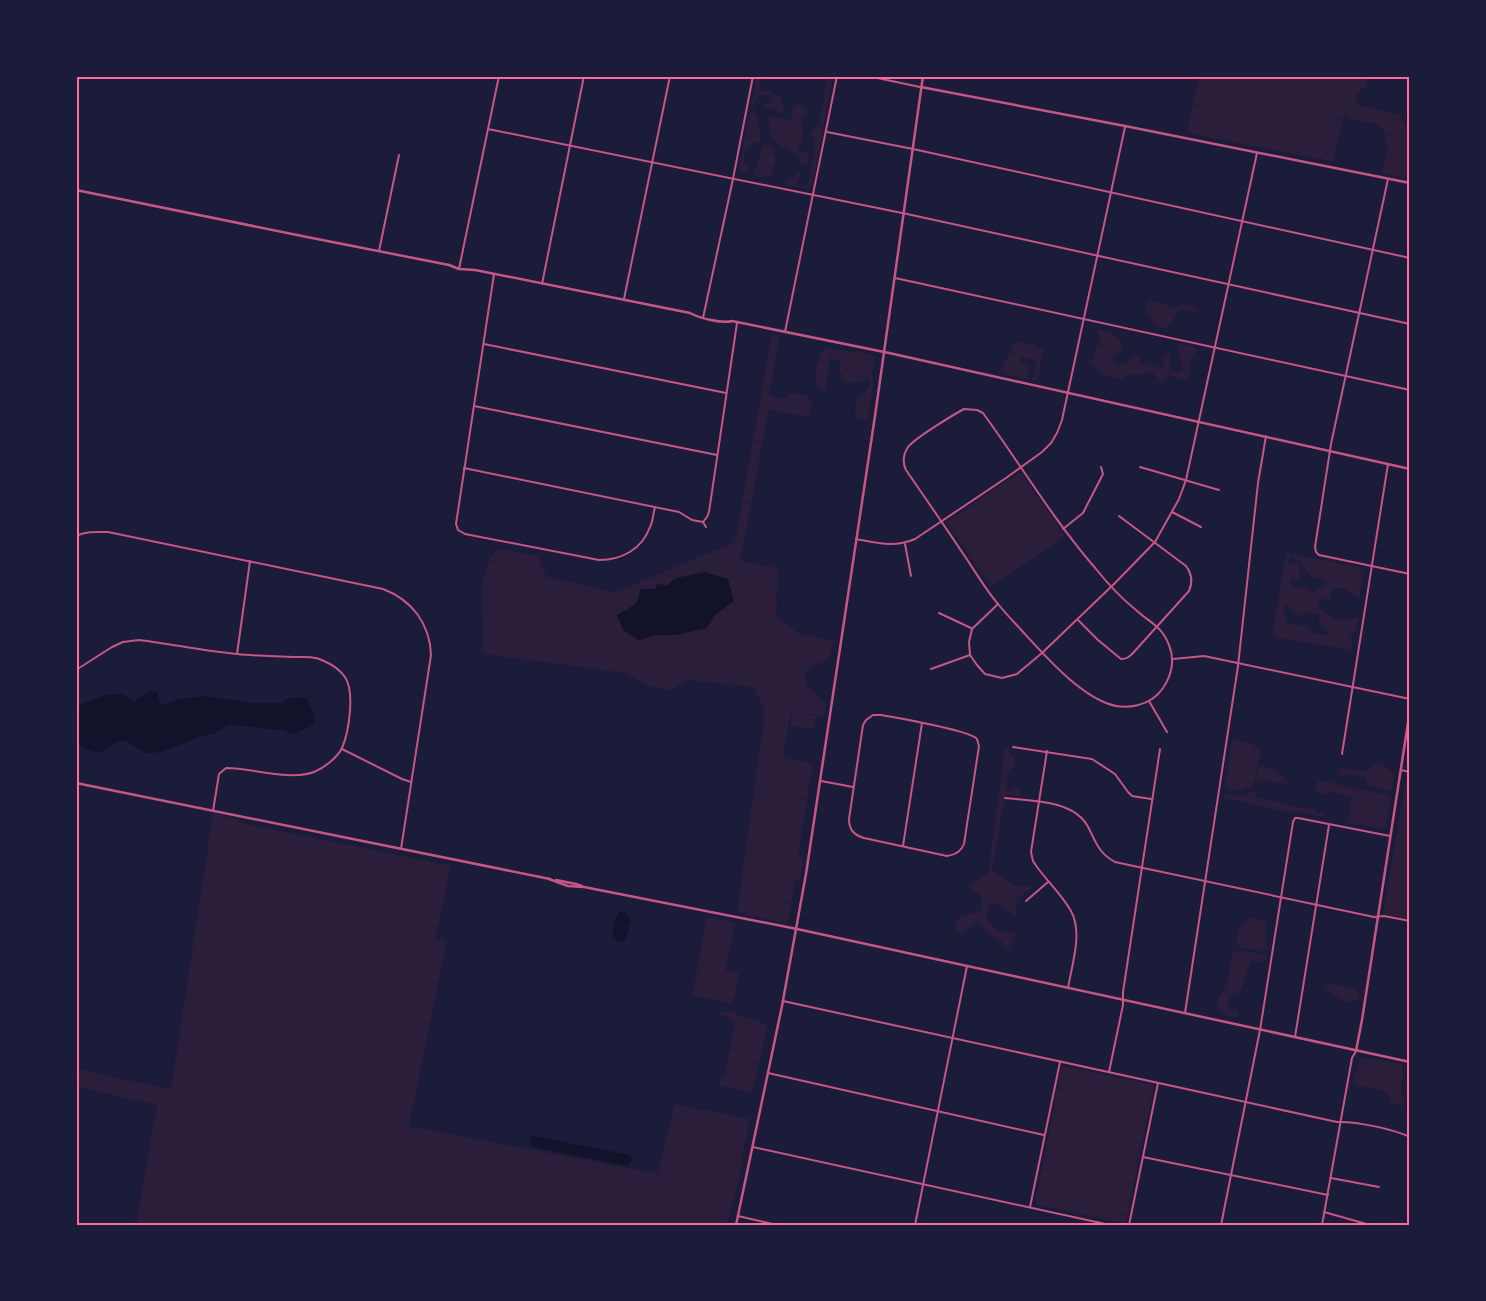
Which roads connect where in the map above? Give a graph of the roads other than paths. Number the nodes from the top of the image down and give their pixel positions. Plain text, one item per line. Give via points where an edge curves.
1 (500, 76) edge
2 (584, 76) edge
3 (670, 76) edge
4 (752, 76) edge
5 (838, 76) edge
6 (868, 76) edge
7 (923, 76) edge
8 (921, 87) junction
9 (1125, 126) junction
10 (488, 129) junction
11 (827, 132) junction
12 (570, 145) junction
13 (913, 149) junction
14 (1257, 153) junction
15 (399, 155) dead end
16 (652, 162) junction
17 (733, 179) junction
18 (1388, 179) junction
19 (1410, 183) edge
20 (76, 190) edge
21 (1111, 193) junction
22 (814, 195) junction
23 (903, 213) junction
24 (1242, 221) junction
25 (1374, 250) junction
26 (379, 252) junction
27 (1098, 256) junction
28 (1410, 258) edge
29 (459, 269) junction
30 (494, 274) junction
31 (895, 278) junction
32 (542, 284) junction
33 (1228, 285) junction
34 (624, 300) junction
35 (1360, 313) junction
36 (704, 318) junction
37 (1084, 318) junction
38 (738, 322) junction
39 (1410, 324) edge
40 (785, 332) junction
41 (484, 344) junction
42 (1215, 348) junction
43 (884, 352) junction
44 (1346, 376) junction
45 (1410, 390) edge
46 (726, 393) junction
47 (1068, 393) junction
48 (474, 406) junction
49 (1199, 421) junction
50 (1266, 436) junction
51 (1330, 452) junction
52 (717, 455) junction
53 (1388, 464) junction
54 (1021, 467) junction
55 (1101, 467) dead end
56 (1140, 467) dead end
57 (464, 468) junction
58 (1410, 468) edge
59 (1186, 480) junction
60 (1219, 490) dead end
61 (655, 507) junction
62 (1172, 512) junction
63 (1119, 516) dead end
64 (703, 522) junction
65 (941, 522) junction
66 (706, 527) dead end
67 (1201, 527) dead end
68 (1063, 529) junction
69 (76, 536) edge
70 (856, 539) junction
71 (1155, 542) junction
72 (905, 544) junction
73 (250, 561) junction
74 (1372, 566) junction
75 (1410, 574) edge
76 (911, 576) dead end
77 (1112, 586) junction
78 (998, 604) junction
79 (940, 613) dead end
80 (1078, 620) junction
81 (1158, 626) junction
82 (972, 629) junction
83 (1042, 653) junction
84 (237, 654) junction
85 (970, 655) junction
86 (1173, 659) junction
87 (1239, 663) junction
88 (931, 669) dead end
89 (76, 670) edge
90 (1353, 686) junction
91 (1410, 699) edge
92 (1149, 701) junction
93 (1410, 710) edge
94 (922, 724) junction
95 (1167, 732) dead end
96 (1013, 747) dead end
97 (342, 748) junction
98 (1160, 749) dead end
99 (1047, 751) junction
100 (1342, 754) dead end
101 (1400, 770) junction
102 (1410, 772) edge
103 (820, 781) junction
104 (411, 782) junction
105 (76, 783) edge
106 (853, 787) junction
107 (1005, 798) dead end
108 (1152, 800) junction
109 (1040, 802) junction
110 (213, 811) junction
111 (1329, 824) junction
112 (1390, 836) junction
113 (903, 846) junction
114 (402, 849) junction
115 (1142, 868) junction
116 (1048, 882) junction
117 (1205, 882) junction
118 (1281, 898) junction
119 (1026, 901) dead end
120 (1316, 904) junction
121 (1378, 916) junction
122 (1410, 921) edge
123 (797, 929) junction
124 (967, 966) junction
125 (1068, 989) junction
126 (783, 1001) junction
127 (1122, 1001) junction
128 (1185, 1014) junction
129 (1260, 1030) junction
130 (1295, 1038) junction
131 (952, 1039) junction
132 (1356, 1051) junction
133 (1060, 1062) junction
134 (1410, 1062) edge
135 (1110, 1072) junction
136 (768, 1073) junction
137 (1158, 1083) junction
138 (1246, 1102) junction
139 (938, 1111) junction
140 (1341, 1122) junction
141 (1044, 1134) junction
142 (1410, 1137) edge
143 (753, 1147) junction
144 (1143, 1157) junction
145 (1231, 1175) junction
146 (1331, 1178) junction
147 (923, 1184) junction
148 (1379, 1187) dead end
149 (1328, 1195) junction
150 (1030, 1207) junction
151 (1324, 1212) junction
152 (738, 1216) junction
153 (1080, 1219) junction
154 (736, 1225) edge
155 (778, 1225) edge
156 (915, 1225) edge
157 (1079, 1225) edge
158 (1110, 1225) edge
159 (1129, 1225) edge
160 (1221, 1225) edge
161 (1322, 1225) edge
162 (1370, 1225) edge

1 - 10 street
2 - 12 street
3 - 16 street
4 - 17 street
5 - 11 street
6 - 8 street
7 - 8 street
8 - 9 street
8 - 13 street
9 - 14 street
9 - 21 street
10 - 12 street
10 - 29 street
11 - 13 street
11 - 22 street
12 - 16 street
12 - 32 street
13 - 21 street
13 - 23 street
14 - 18 street
14 - 24 street
15 - 26 street
16 - 17 street
16 - 34 street
17 - 22 street
17 - 36 street
18 - 19 street
18 - 25 street
20 - 26 street
21 - 24 street
21 - 27 street
22 - 23 street
22 - 40 street
23 - 27 street
23 - 31 street
24 - 25 street
24 - 33 street
25 - 28 street
25 - 35 street
26 - 29 street
27 - 33 street
27 - 37 street
29 - 30 street
30 - 32 street
30 - 41 street
31 - 37 street
31 - 43 street
32 - 34 street
33 - 35 street
33 - 42 street
34 - 36 street
35 - 39 street
35 - 44 street
36 - 38 street
37 - 42 street
37 - 47 street
38 - 40 street
38 - 46 street
40 - 43 street
41 - 46 street
41 - 48 street
42 - 44 street
42 - 49 street
43 - 47 street
43 - 70 street
44 - 45 street
44 - 51 street
46 - 52 street
47 - 49 street
47 - 54 street via 1058,433 1042,452
48 - 52 street
48 - 57 street
49 - 50 street
49 - 59 street
50 - 51 street
50 - 87 street
51 - 53 street
51 - 74 street via 1316,552
52 - 64 street via 709,512
53 - 58 street
53 - 74 street
54 - 65 street
54 - 65 street via 977,410 964,409 916,440 904,454 903,464
54 - 68 street
55 - 68 street via 1104,474 1083,513
56 - 59 street
57 - 61 street
57 - 61 street via 456,524 458,530 465,534 608,560 623,557 634,550 650,527
59 - 60 street
59 - 62 street
61 - 64 street
62 - 67 street
62 - 71 street
63 - 71 street
64 - 66 street
65 - 72 street
65 - 78 street
68 - 77 street
69 - 73 street via 108,532
70 - 72 street via 886,545
70 - 103 street
71 - 77 street
71 - 81 street via 1186,566 1192,578 1189,591
72 - 76 street
73 - 84 street
73 - 104 street via 383,589 405,601 419,616 431,642 431,655
74 - 75 street
74 - 90 street
77 - 80 street
77 - 81 street
78 - 82 street
78 - 83 street
79 - 82 street
80 - 81 street via 1121,659 1129,657
80 - 83 street
81 - 86 street via 1170,646
82 - 85 street
83 - 85 street via 1017,674 1002,678 985,674
83 - 92 street via 1085,690 1107,703 1135,707
84 - 89 street via 139,640 112,647
84 - 97 street via 311,657 335,667 345,678 350,694
85 - 88 street
86 - 87 street via 1204,656
86 - 92 street via 1169,679
87 - 90 street
87 - 117 street
90 - 91 street
90 - 100 street
92 - 95 street
93 - 101 street
94 - 106 street via 881,715 873,715 866,720
94 - 113 street
94 - 113 street via 970,734 978,742 964,844 959,852 947,856
96 - 99 street
97 - 104 street
97 - 110 street via 321,769 306,774 223,770 219,774
98 - 108 street
99 - 108 street via 1092,759 1115,774 1132,796
99 - 109 street
101 - 102 street
101 - 112 street
103 - 106 street
103 - 123 street
104 - 114 street
105 - 110 street
106 - 113 street via 848,819 851,830 864,838
107 - 109 street
108 - 115 street
109 - 115 street via 1063,806 1083,819 1098,849 1107,858
109 - 116 street via 1031,852 1033,861
110 - 114 street
111 - 112 street
111 - 118 street via 1295,818
111 - 120 street
112 - 121 street
114 - 123 street via 568,886
115 - 117 street
115 - 127 street
116 - 119 street
116 - 125 street via 1067,904 1076,923
117 - 118 street
117 - 128 street
118 - 120 street
118 - 129 street
120 - 121 street
120 - 130 street
121 - 122 street
121 - 132 street
123 - 124 street
123 - 126 street
124 - 125 street
124 - 131 street
125 - 127 street
126 - 131 street
126 - 136 street
127 - 128 street
127 - 135 street
128 - 129 street
129 - 130 street
129 - 138 street
130 - 132 street
131 - 133 street
131 - 139 street
132 - 134 street
132 - 140 street
133 - 135 street
133 - 141 street
135 - 137 street
136 - 139 street
136 - 143 street
137 - 138 street
137 - 144 street
138 - 140 street
138 - 145 street
139 - 141 street
139 - 147 street
140 - 142 street via 1389,1129
140 - 146 street
141 - 150 street
143 - 147 street
143 - 152 street
144 - 145 street
144 - 159 street
145 - 149 street
145 - 160 street
146 - 148 street
146 - 149 street
147 - 150 street
147 - 156 street
149 - 151 street
150 - 153 street
151 - 161 street
151 - 162 street
152 - 154 street
152 - 155 street
153 - 157 street
153 - 158 street

